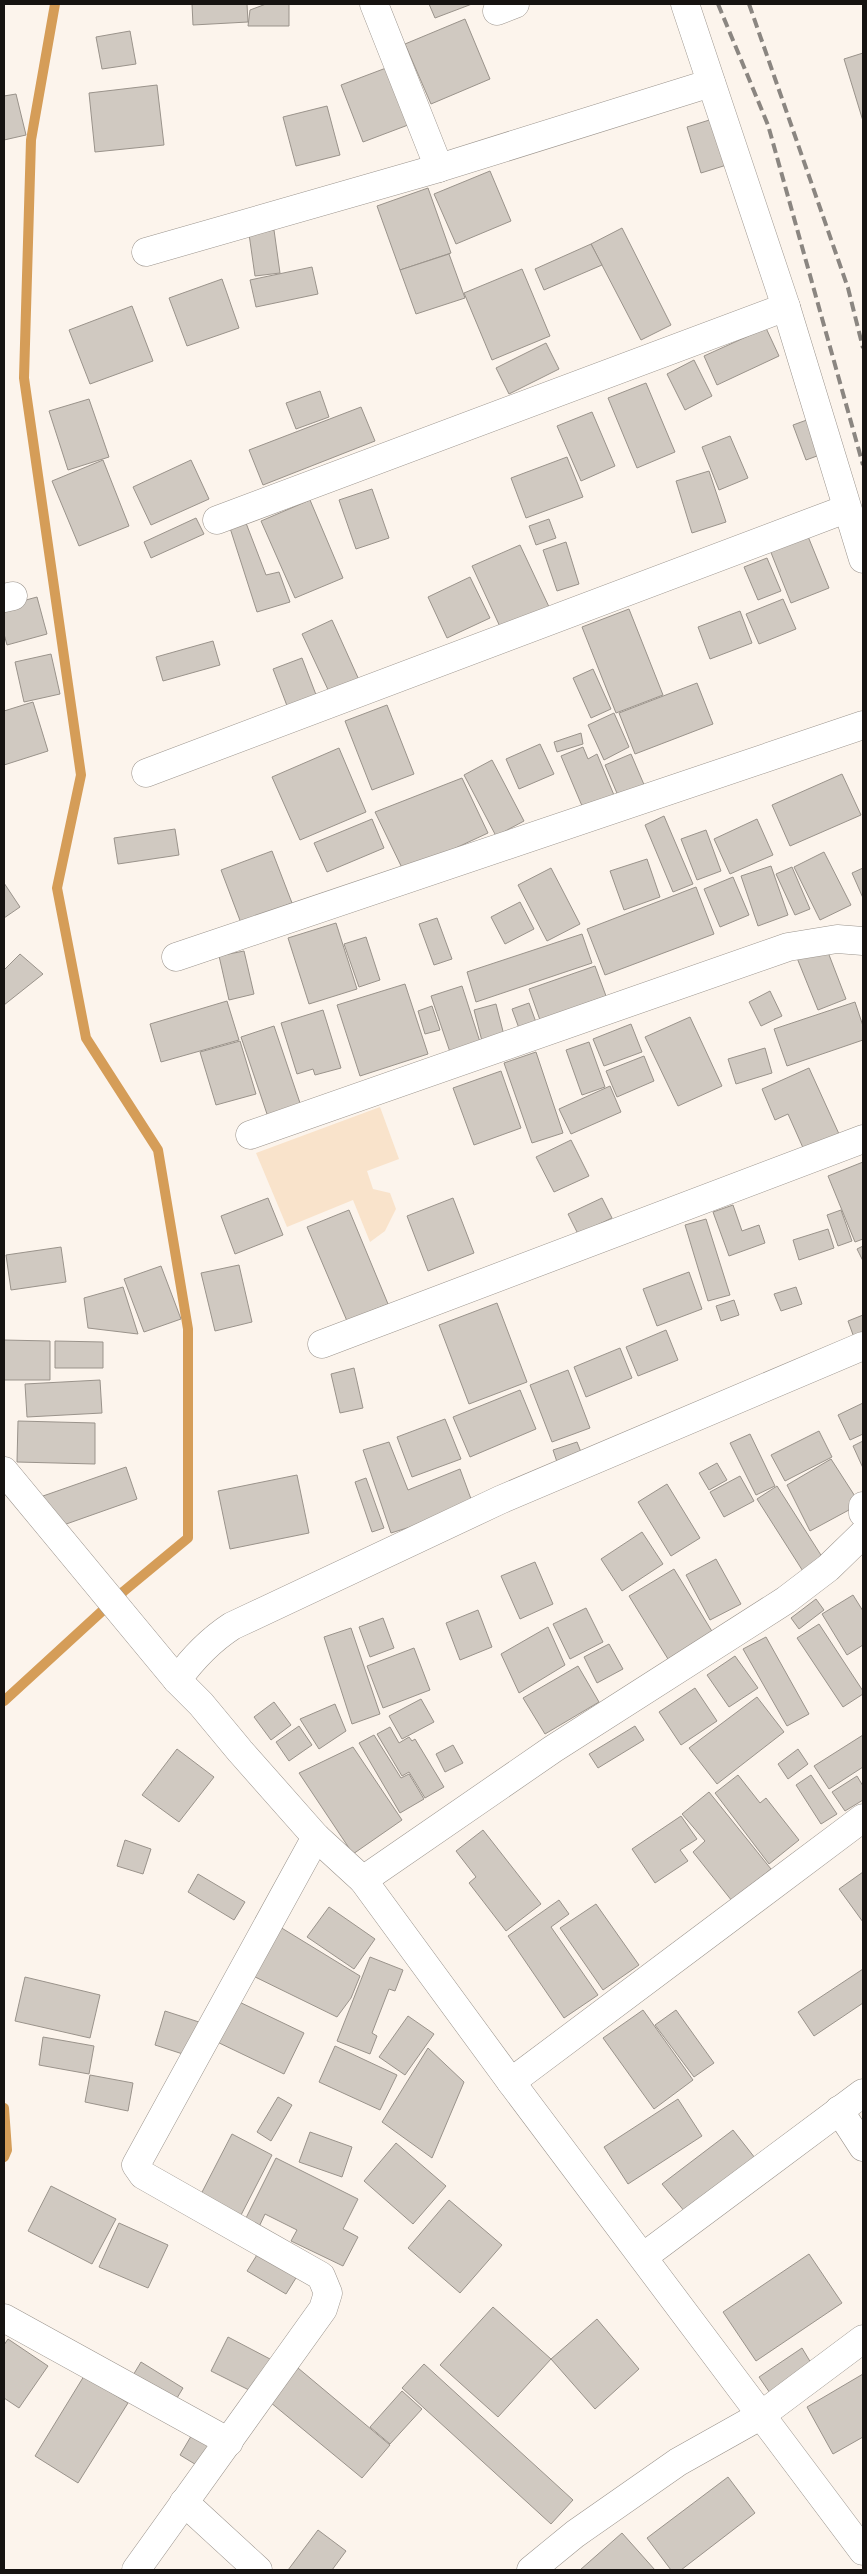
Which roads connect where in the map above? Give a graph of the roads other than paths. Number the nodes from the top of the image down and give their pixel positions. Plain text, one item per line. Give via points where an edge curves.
1 (374, 4) edge
2 (685, 4) edge
3 (711, 83) junction
4 (440, 168) junction
5 (146, 252) dead end
6 (786, 307) junction
7 (846, 509) junction
8 (217, 520) dead end
9 (863, 559) edge
10 (863, 725) edge
11 (146, 773) dead end
12 (863, 941) edge
13 (176, 957) dead end
14 (250, 1135) dead end
15 (863, 1139) edge
16 (322, 1344) dead end
17 (863, 1346) edge
18 (4, 1471) edge
19 (863, 1506) edge
20 (863, 1513) edge
21 (863, 1534) edge
22 (177, 1680) junction
23 (863, 1818) edge
24 (316, 1837) junction
25 (364, 1880) junction
26 (512, 2082) junction
27 (863, 2092) edge
28 (839, 2110) junction
29 (863, 2147) edge
30 (643, 2257) junction
31 (4, 2318) edge
32 (863, 2339) edge
33 (760, 2416) junction
34 (229, 2442) junction
35 (184, 2502) junction
36 (863, 2551) edge
37 (136, 2570) edge
38 (258, 2570) edge
39 (531, 2570) edge

1 - 4 street
2 - 3 street
3 - 4 street
3 - 6 street
4 - 5 street
6 - 7 street
6 - 8 street
7 - 9 street
7 - 11 street
10 - 13 street
12 - 14 street via 837,939 788,947
15 - 16 street
17 - 22 street via 500,1500 232,1626 196,1655
18 - 22 street
19 - 20 street
21 - 25 street via 828,1568 786,1600 553,1749
22 - 24 street
23 - 26 street
24 - 25 street
24 - 34 street via 136,2165 143,2175 321,2276 328,2293 323,2309
25 - 26 street
26 - 30 street
27 - 28 street
28 - 29 street
28 - 30 street
30 - 33 street
31 - 34 street
32 - 33 street
33 - 36 street
33 - 39 street via 678,2462 575,2534
34 - 35 street
35 - 37 street
35 - 38 street

